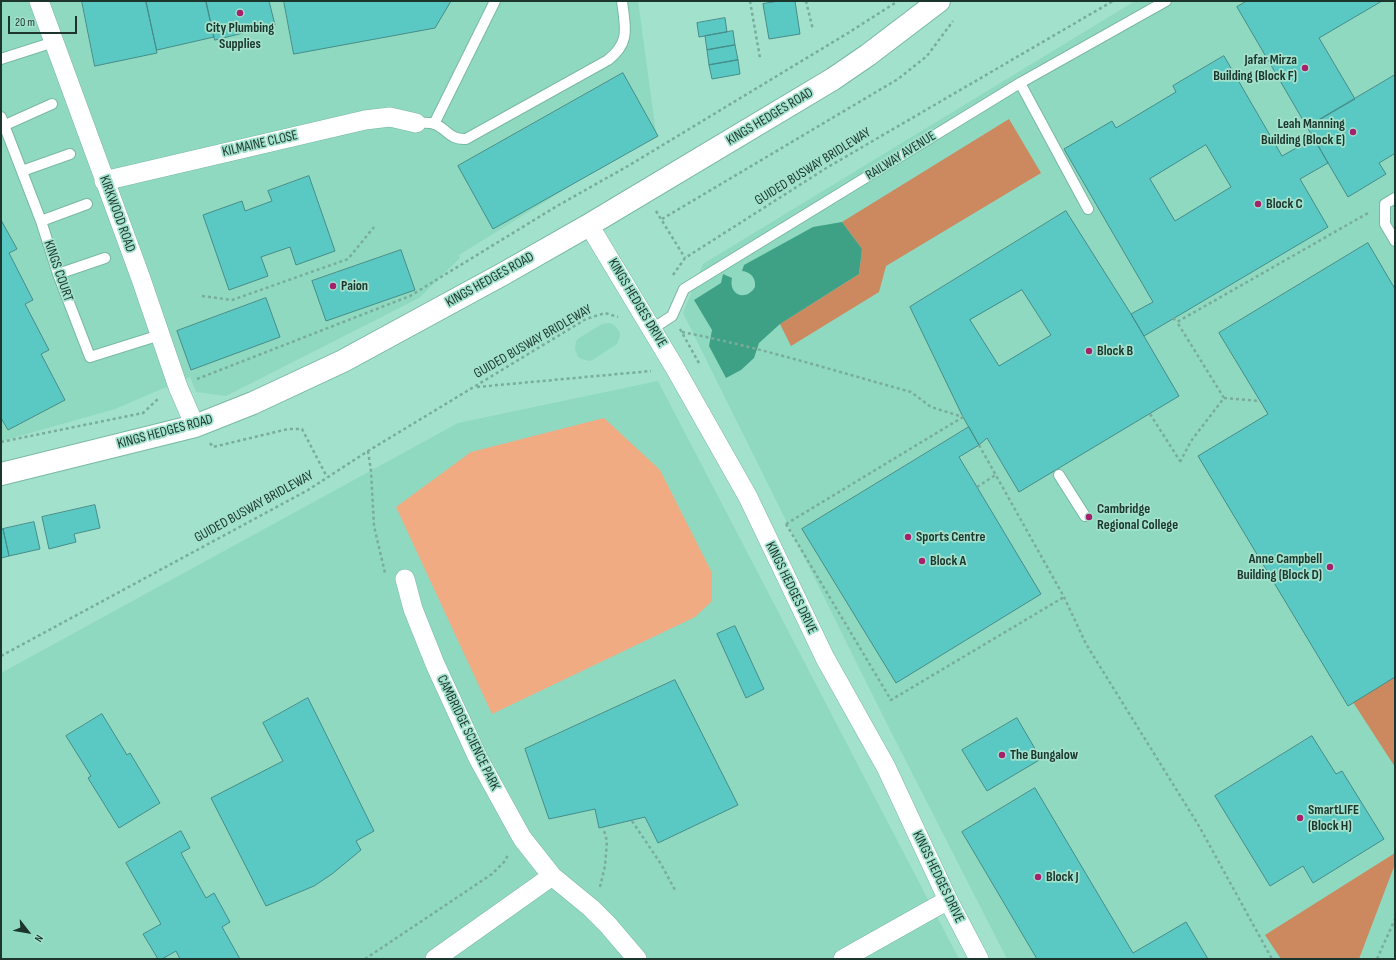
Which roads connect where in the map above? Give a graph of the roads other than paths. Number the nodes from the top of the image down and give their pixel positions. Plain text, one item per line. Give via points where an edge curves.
1 (39, 1) edge
2 (495, 1) edge
3 (622, 1) edge
4 (939, 1) edge
5 (1166, 1) edge
6 (54, 42) junction
7 (1, 59) edge
8 (1020, 83) junction
9 (52, 104) dead end
10 (2, 121) edge
11 (416, 123) joint
12 (434, 124) junction
13 (70, 154) dead end
14 (22, 171) junction
15 (104, 181) junction
16 (1395, 198) edge
17 (87, 204) dead end
18 (1088, 209) dead end
19 (42, 221) junction
20 (589, 225) junction
21 (1395, 241) edge
22 (105, 258) dead end
23 (58, 274) junction
24 (652, 329) junction
25 (160, 334) junction
26 (195, 426) junction
27 (1, 474) edge
28 (1059, 475) dead end
29 (1085, 516) dead end
30 (405, 579) dead end
31 (552, 876) junction
32 (948, 900) junction
33 (435, 959) edge
34 (636, 959) edge
35 (843, 959) edge
36 (979, 959) edge

1 - 6 street, KIRKWOOD ROAD
2 - 12 lane
3 - 12 lane via 625,36 623,44 608,60 466,138 459,139 449,135
4 - 20 street, KINGS HEDGES ROAD via 833,79
5 - 8 lane, RAILWAY AVENUE
6 - 7 lane
6 - 15 street, KIRKWOOD ROAD
8 - 18 lane
8 - 24 lane, RAILWAY AVENUE via 684,289 672,316
9 - 10 lane
10 - 14 lane, KINGS COURT
11 - 12 lane
11 - 15 street, KILMAINE CLOSE via 390,117 365,120
13 - 14 lane
14 - 19 lane, KINGS COURT
15 - 25 street, KIRKWOOD ROAD
16 - 21 lane via 1385,204 1385,224
17 - 19 lane
19 - 23 lane, KINGS COURT
20 - 24 street, KINGS HEDGES DRIVE
20 - 26 street, KINGS HEDGES ROAD via 343,361 253,404
22 - 23 lane
23 - 25 lane, KINGS COURT via 90,357
24 - 32 street, KINGS HEDGES DRIVE via 748,497 826,658 886,767
25 - 26 street, KIRKWOOD ROAD via 178,387
26 - 27 street, KINGS HEDGES ROAD
28 - 29 lane
30 - 31 street, CAMBRIDGE SCIENCE PARK via 413,610 435,664 478,758 522,838
31 - 33 street
31 - 34 street, CAMBRIDGE SCIENCE PARK via 591,908
32 - 35 street
32 - 36 street, KINGS HEDGES DRIVE

